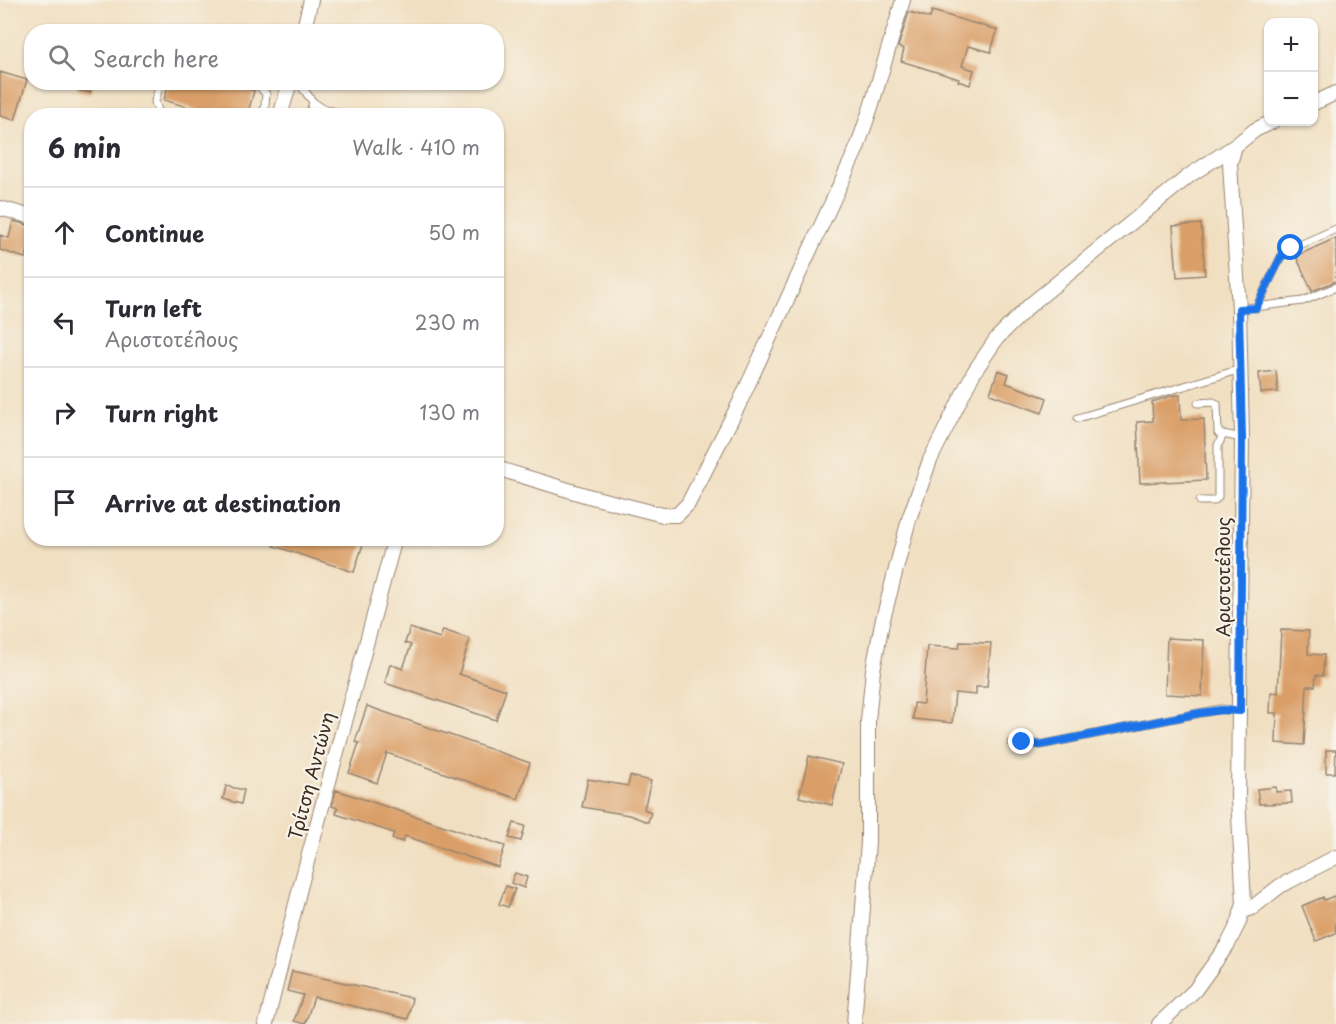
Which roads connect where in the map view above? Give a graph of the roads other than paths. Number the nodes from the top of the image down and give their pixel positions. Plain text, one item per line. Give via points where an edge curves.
1 (311, 0) edge
2 (903, 0) edge
3 (305, 24) edge
4 (158, 90) edge
5 (263, 90) edge
6 (288, 90) edge
7 (304, 90) edge
8 (1336, 93) edge
9 (1318, 101) edge
10 (313, 102) junction
11 (157, 108) edge
12 (265, 108) edge
13 (282, 108) edge
14 (311, 108) edge
15 (322, 108) edge
16 (1264, 126) edge
17 (1235, 146) junction
18 (0, 208) edge
19 (24, 215) edge
20 (1336, 229) edge
21 (1336, 287) edge
22 (1256, 308) junction
23 (1239, 309) junction
24 (1241, 369) junction
25 (1198, 403) dead end
26 (1078, 418) dead end
27 (1223, 435) junction
28 (1242, 438) junction
29 (504, 470) edge
30 (1200, 501) dead end
31 (393, 546) edge
32 (1240, 711) junction
33 (1012, 743) dead end
34 (1336, 857) edge
35 (1241, 912) junction
36 (266, 1024) edge
37 (854, 1024) edge
38 (1159, 1024) edge

1 - 3 street
2 - 29 street via 857,148 739,404 688,504 677,515 663,515
4 - 11 lane
5 - 12 lane via 267,94
6 - 13 street
7 - 10 lane
8 - 9 street
10 - 14 lane
10 - 15 lane
16 - 17 street
17 - 23 street, Αριστοτέλους via 1230,178
17 - 37 street via 1181,182 1030,305 997,338 974,372 930,460 909,519 873,670 868,721 868,842
18 - 19 street
20 - 22 lane via 1286,251
21 - 22 lane via 1303,302
22 - 23 lane
23 - 24 street, Αριστοτέλους
24 - 26 lane
24 - 28 street, Αριστοτέλους
25 - 27 lane via 1217,404 1218,434
27 - 28 lane
27 - 30 lane via 1218,445 1218,497 1214,501
28 - 32 street, Αριστοτέλους
31 - 36 street, Τρίτση Αντώνη
32 - 33 lane via 1200,713 1040,745
32 - 35 street, Αριστοτέλους via 1238,799 1244,903
34 - 35 street
35 - 38 street, Αριστοτέλους via 1228,944 1195,990

